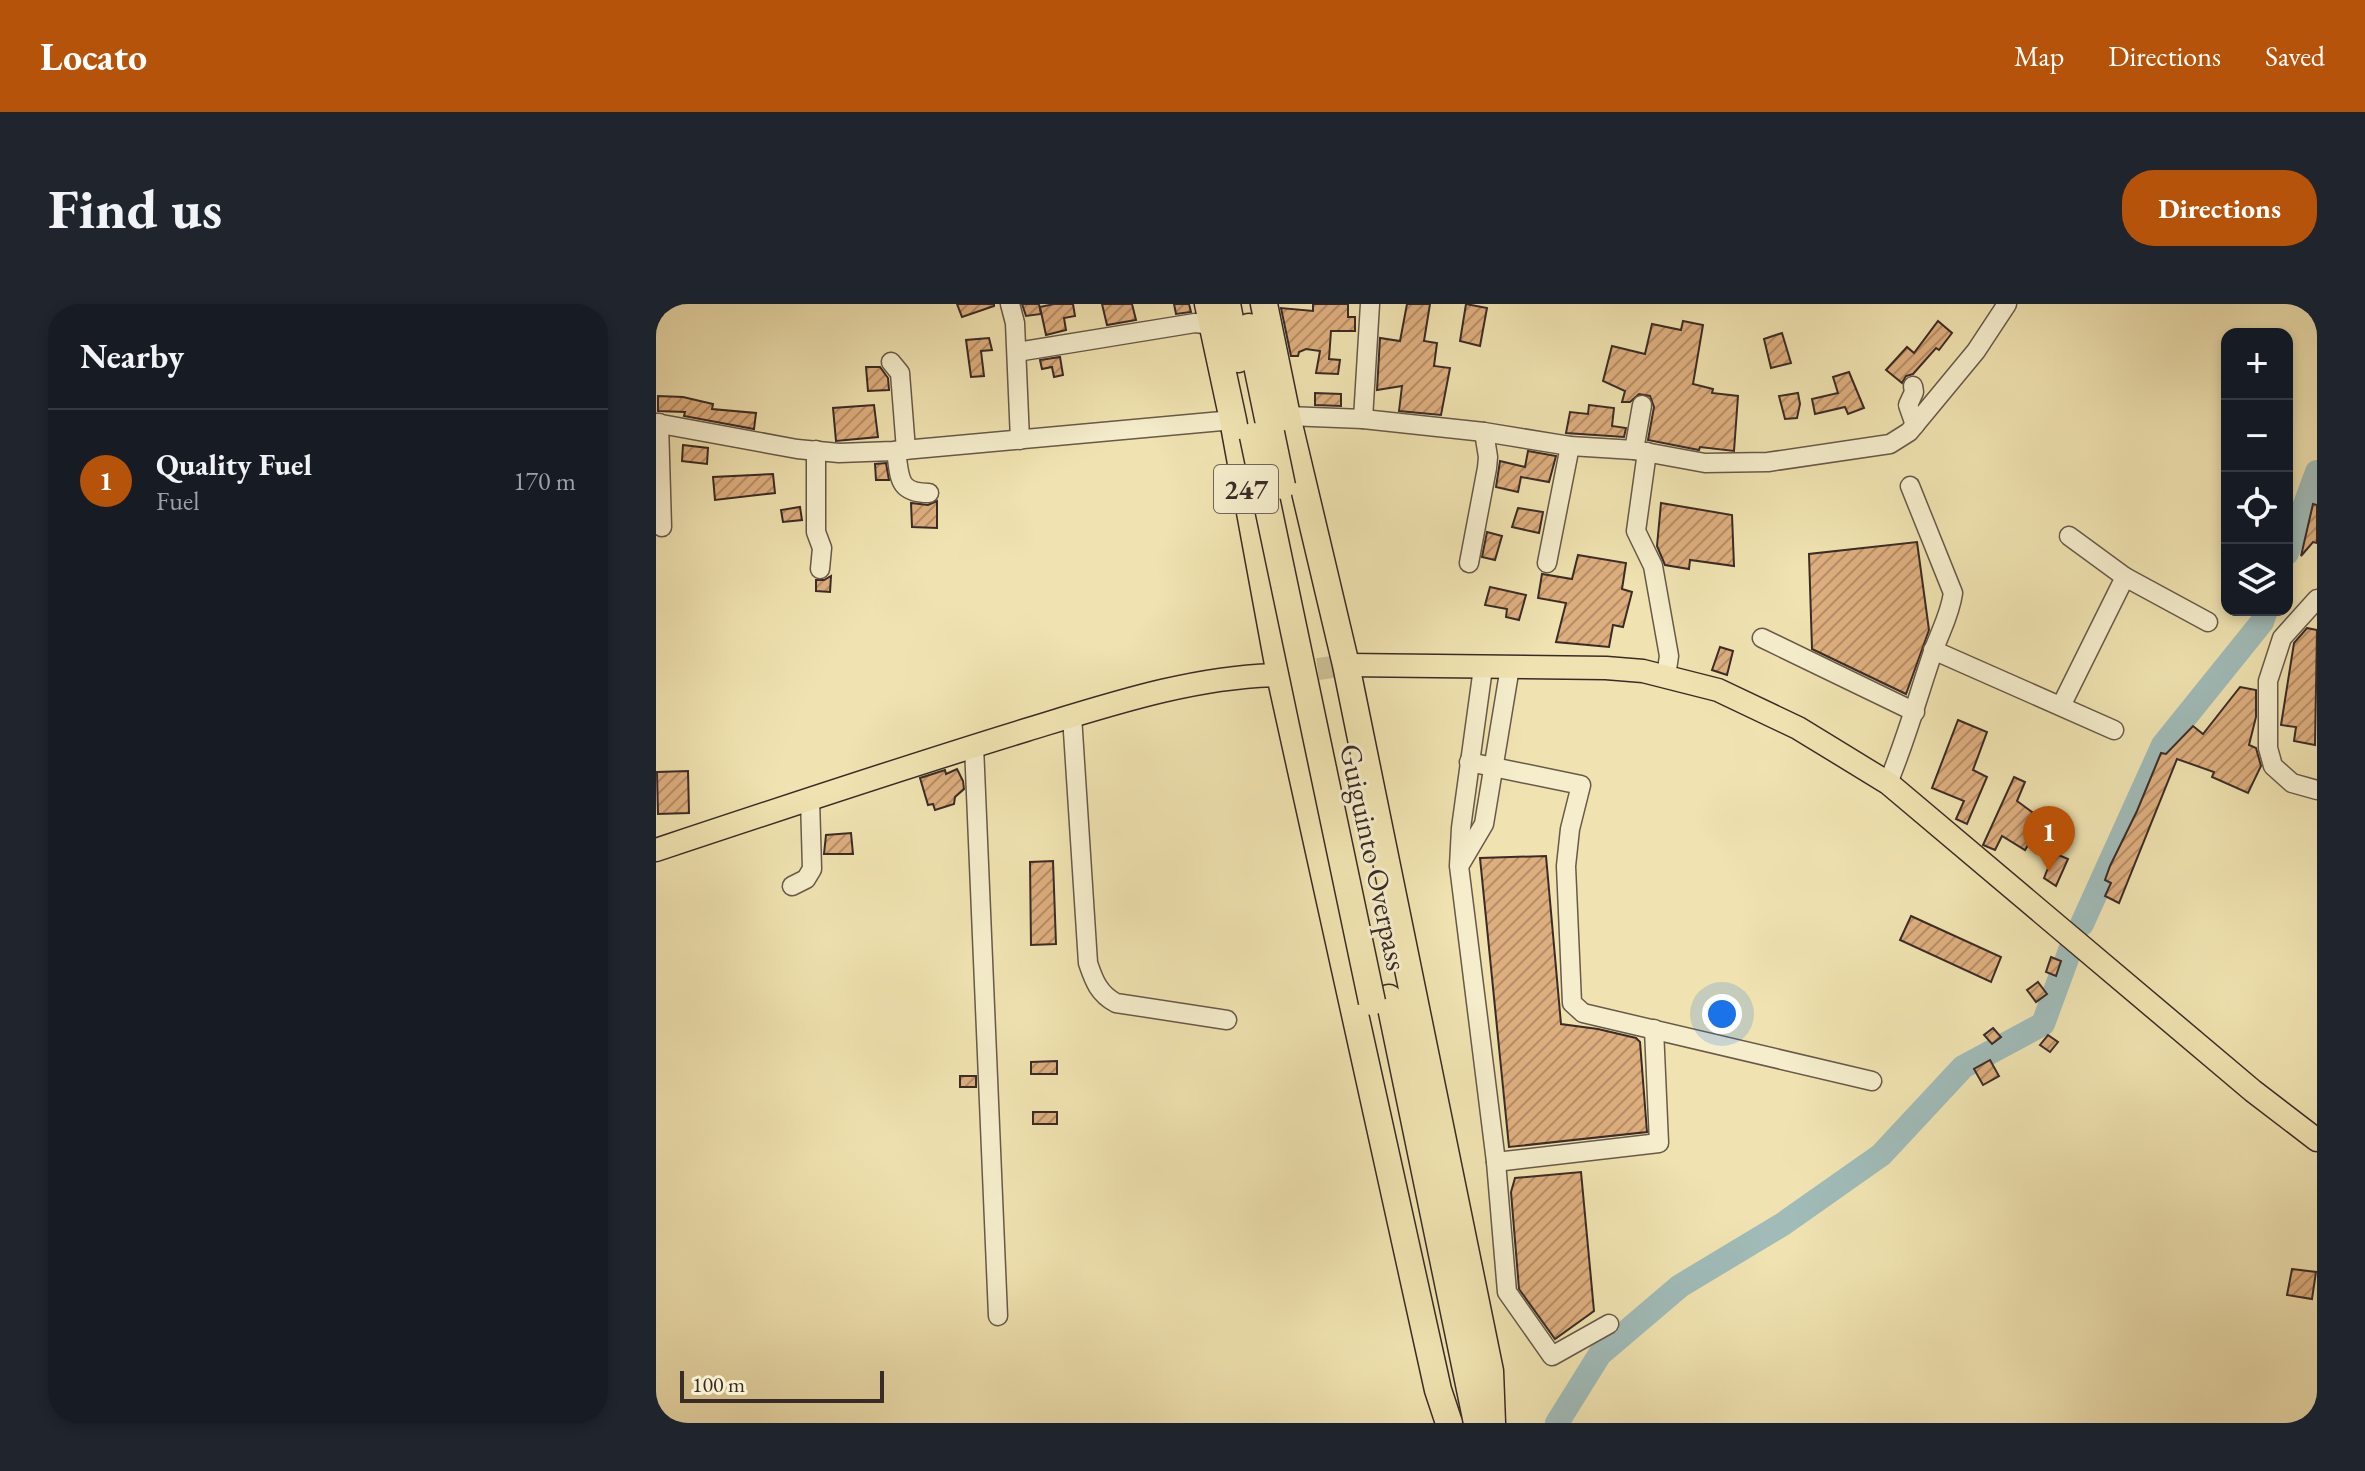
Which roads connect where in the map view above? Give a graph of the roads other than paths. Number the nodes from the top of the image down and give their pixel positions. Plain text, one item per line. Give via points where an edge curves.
1 (1010, 304) edge
2 (1244, 304) edge
3 (1264, 304) edge
4 (1370, 304) edge
5 (2007, 304) edge
6 (1216, 311) edge
7 (1017, 352) junction
8 (891, 362) dead end
9 (1913, 386) dead end
10 (1642, 405) dead end
11 (1363, 419) junction
12 (658, 423) edge
13 (1915, 425) junction
14 (1261, 426) junction
15 (1484, 432) junction
16 (1020, 440) junction
17 (1570, 446) junction
18 (816, 450) junction
19 (901, 450) junction
20 (1640, 451) junction
21 (1910, 486) dead end
22 (929, 493) dead end
23 (662, 527) dead end
24 (2069, 536) dead end
25 (1469, 563) dead end
26 (1547, 563) dead end
27 (820, 569) dead end
28 (2125, 577) junction
29 (2317, 599) edge
30 (2208, 622) dead end
31 (1762, 638) dead end
32 (1933, 650) junction
33 (1346, 665) junction
34 (1510, 667) junction
35 (1483, 668) junction
36 (1280, 675) junction
37 (1666, 676) junction
38 (2055, 704) junction
39 (1915, 712) junction
40 (1072, 716) junction
41 (2114, 730) dead end
42 (974, 746) junction
43 (1469, 762) junction
44 (1494, 768) junction
45 (1888, 783) junction
46 (2317, 790) edge
47 (810, 799) junction
48 (656, 850) edge
49 (1459, 866) junction
50 (792, 886) dead end
51 (1380, 1000) junction
52 (1227, 1020) dead end
53 (1654, 1029) junction
54 (1872, 1081) dead end
55 (2317, 1140) edge
56 (1496, 1162) junction
57 (998, 1316) dead end
58 (1609, 1324) dead end
59 (1449, 1423) edge
60 (1461, 1423) edge
61 (1477, 1423) edge
62 (1492, 1423) edge

1 - 7 street
2 - 14 highway, Guiguinto Overpass
3 - 14 highway, 247
4 - 11 street
5 - 13 street
6 - 7 street via 1195,323
6 - 14 highway, Guiguinto Overpass
7 - 16 street
8 - 19 street via 900,373
9 - 13 street via 1908,405
10 - 20 street
11 - 14 street
11 - 15 street
12 - 18 street
12 - 23 street
13 - 20 street via 1890,444 1768,462 1705,463
14 - 16 street
14 - 33 highway, 247
14 - 36 highway, 247
14 - 51 highway, Guiguinto Overpass, bridge
15 - 17 street
15 - 25 street via 1488,457
16 - 19 street
17 - 20 street
17 - 26 street
18 - 19 street
18 - 27 street
19 - 22 street via 900,479 907,490
20 - 37 street via 1636,531 1653,566 1669,656
21 - 32 street via 1953,593
24 - 28 street
28 - 30 street
28 - 38 street
29 - 46 street via 2282,638 2268,681 2273,766 2292,783
31 - 39 street
32 - 38 street
32 - 39 street
33 - 35 main road
33 - 62 highway via 1490,1371
34 - 35 main road
34 - 37 main road via 1606,668
34 - 44 street
35 - 43 street
36 - 40 main road via 1180,687
36 - 59 highway
37 - 45 main road via 1759,707
38 - 41 street
39 - 45 street
40 - 42 main road
40 - 52 street via 1088,963 1094,982 1116,1003
42 - 47 main road
42 - 57 street
43 - 44 street
43 - 49 street
44 - 49 street via 1484,824
44 - 53 street via 1581,785 1566,866 1572,1003 1583,1013
45 - 55 main road
47 - 48 main road
47 - 50 street via 812,869
49 - 56 street
51 - 60 highway, Guiguinto Overpass
51 - 61 highway, Guiguinto Overpass
53 - 54 street
53 - 56 street via 1659,1143
56 - 58 street via 1512,1303 1552,1356

